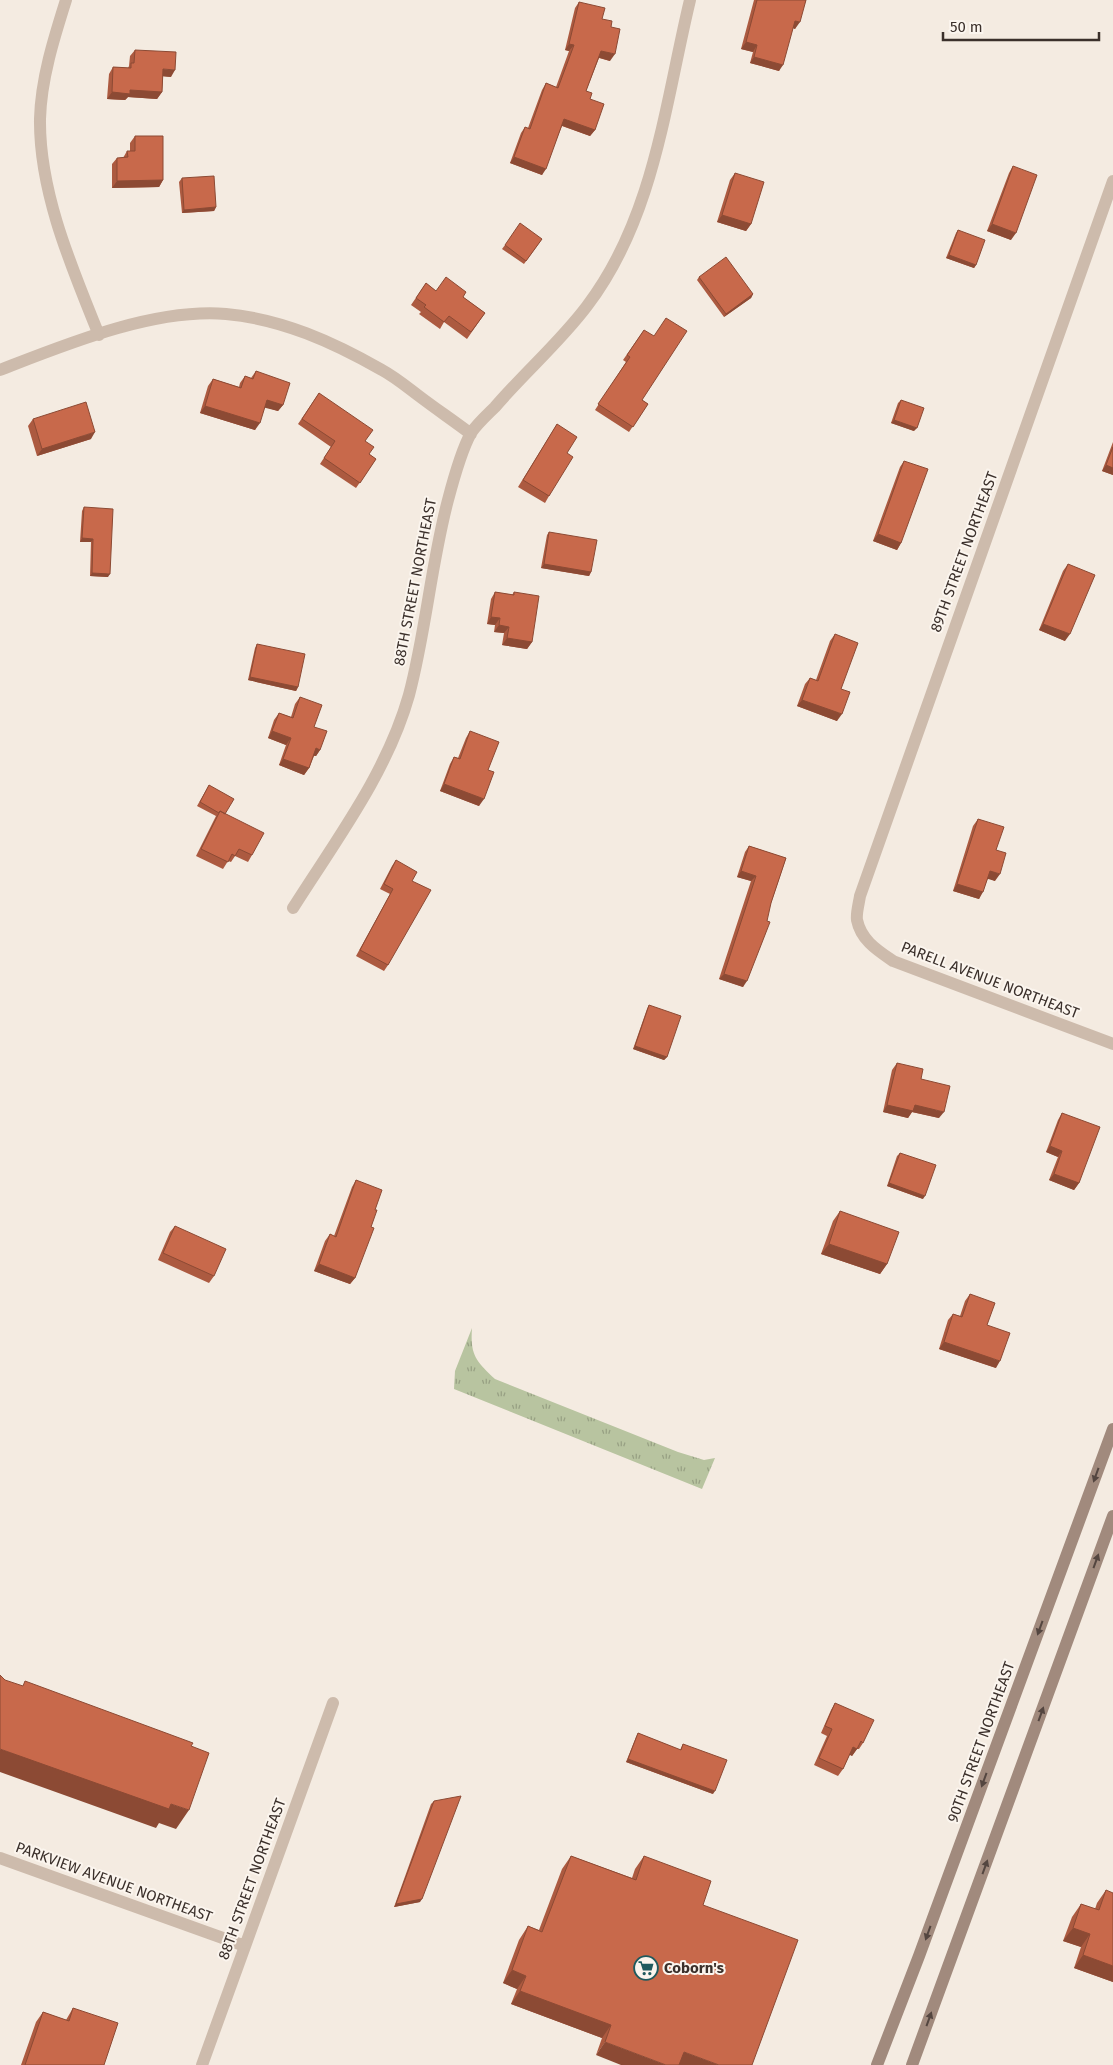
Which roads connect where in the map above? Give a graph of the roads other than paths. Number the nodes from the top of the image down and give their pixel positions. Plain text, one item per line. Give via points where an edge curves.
1 (66, 0) edge
2 (690, 0) edge
3 (1113, 181) edge
4 (99, 334) junction
5 (0, 370) edge
6 (471, 434) junction
7 (293, 908) dead end
8 (863, 935) joint
9 (1113, 1044) edge
10 (1113, 1429) edge
11 (1113, 1516) edge
12 (333, 1703) dead end
13 (0, 1858) edge
14 (245, 1946) junction
15 (202, 2065) edge
16 (876, 2065) edge
17 (912, 2065) edge

1 - 4 street via 43,88 40,120 43,154 49,193 64,248
2 - 6 street, 88TH STREET NORTHEAST via 650,176 612,268 588,305 558,341
3 - 8 street, 89TH STREET NORTHEAST via 860,896 857,919
4 - 5 street
4 - 6 street via 179,315 226,314 268,321 305,331 384,370
6 - 7 street, 88TH STREET NORTHEAST via 453,479 440,530 419,654 396,731 374,781
8 - 9 street, PARELL AVENUE NORTHEAST via 874,948 893,961
10 -> 16 main road, 90TH STREET NORTHEAST
17 -> 11 main road
12 - 14 street, 88TH STREET NORTHEAST
13 - 14 street, PARKVIEW AVENUE NORTHEAST
14 - 15 street, 88TH STREET NORTHEAST

